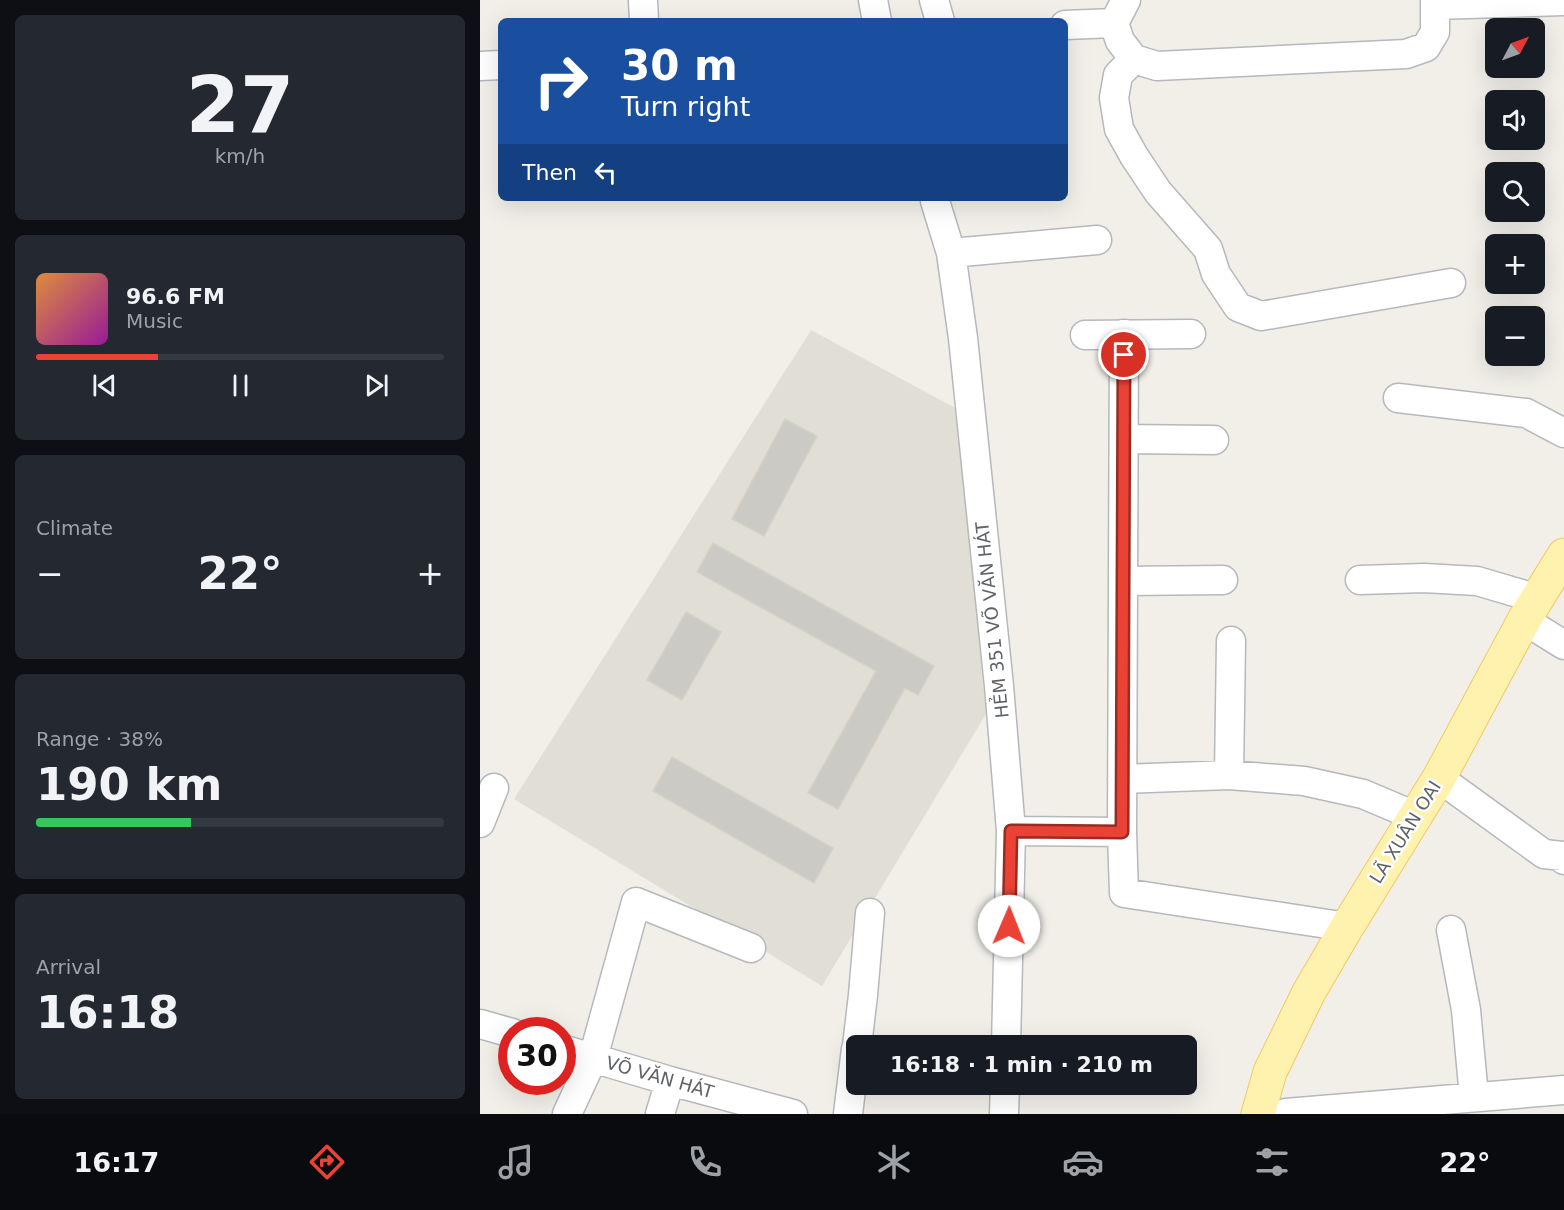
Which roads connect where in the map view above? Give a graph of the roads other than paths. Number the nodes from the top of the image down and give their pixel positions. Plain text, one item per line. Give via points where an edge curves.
1 (643, 0) edge
2 (873, 0) edge
3 (934, 0) edge
4 (1564, 1) edge
5 (1435, 3) edge
6 (1120, 11) edge
7 (644, 18) edge
8 (876, 18) edge
9 (939, 18) edge
10 (1068, 24) edge
11 (1134, 59) junction
12 (498, 65) edge
13 (480, 66) edge
14 (935, 201) edge
15 (1097, 240) dead end
16 (951, 253) junction
17 (1451, 283) dead end
18 (1124, 334) junction
19 (1191, 334) dead end
20 (1085, 335) dead end
21 (1398, 398) dead end
22 (1564, 433) edge
23 (1124, 439) junction
24 (1214, 440) dead end
25 (1564, 555) edge
26 (1223, 580) dead end
27 (1360, 580) dead end
28 (1123, 581) junction
29 (1531, 610) junction
30 (1231, 640) dead end
31 (1564, 645) edge
32 (1229, 775) junction
33 (1439, 777) junction
34 (1122, 779) junction
35 (494, 788) dead end
36 (1415, 816) junction
37 (480, 823) edge
38 (1011, 831) junction
39 (1122, 832) junction
40 (1564, 860) edge
41 (870, 913) dead end
42 (1347, 927) junction
43 (1450, 930) dead end
44 (751, 948) dead end
45 (480, 1024) edge
46 (498, 1029) edge
47 (858, 1035) edge
48 (1006, 1035) edge
49 (576, 1053) edge
50 (593, 1058) junction
51 (670, 1081) junction
52 (851, 1095) edge
53 (1005, 1095) edge
54 (1474, 1097) junction
55 (1549, 1098) edge
56 (786, 1113) edge
57 (567, 1114) edge
58 (660, 1114) edge
59 (848, 1114) edge
60 (1004, 1114) edge
61 (1258, 1114) edge
62 (1283, 1114) edge

1 - 7 street
2 - 8 street
3 - 9 street
4 - 5 street
5 - 11 street via 1435,32 1425,47 1406,54 1157,66
6 - 10 street
6 - 11 street via 1120,41
11 - 17 street via 1118,75 1114,98 1119,129 1158,192 1208,249 1216,274 1238,307 1261,316
12 - 13 street
14 - 16 street, HẺM 351 VÕ VĂN HÁT
15 - 16 street
16 - 38 street, HẺM 351 VÕ VĂN HÁT via 963,338
18 - 19 street
18 - 20 street
18 - 23 street
21 - 22 street via 1526,413
23 - 24 street
23 - 28 street
25 - 29 main road, LÃ XUÂN OAI
26 - 28 street
27 - 29 street via 1477,581
28 - 34 street
29 - 31 street
29 - 33 main road, LÃ XUÂN OAI
30 - 32 street
32 - 34 street
32 - 36 street via 1324,785 1363,794
33 - 36 main road, LÃ XUÂN OAI
33 - 40 street via 1544,854 1563,856
34 - 39 street
35 - 37 street
36 - 42 main road, LÃ XUÂN OAI
38 - 39 street
38 - 48 street, HẺM 351 VÕ VĂN HÁT
39 - 42 street via 1124,893
41 - 47 street
42 - 61 main road, LÃ XUÂN OAI via 1309,992 1270,1072
43 - 54 street via 1466,1010
44 - 50 street via 636,903
45 - 46 street
49 - 50 street, VÕ VĂN HÁT
50 - 51 street, VÕ VĂN HÁT
50 - 57 street
51 - 56 street, VÕ VĂN HÁT
51 - 58 street
52 - 59 street
53 - 60 street
54 - 55 street
54 - 62 street

